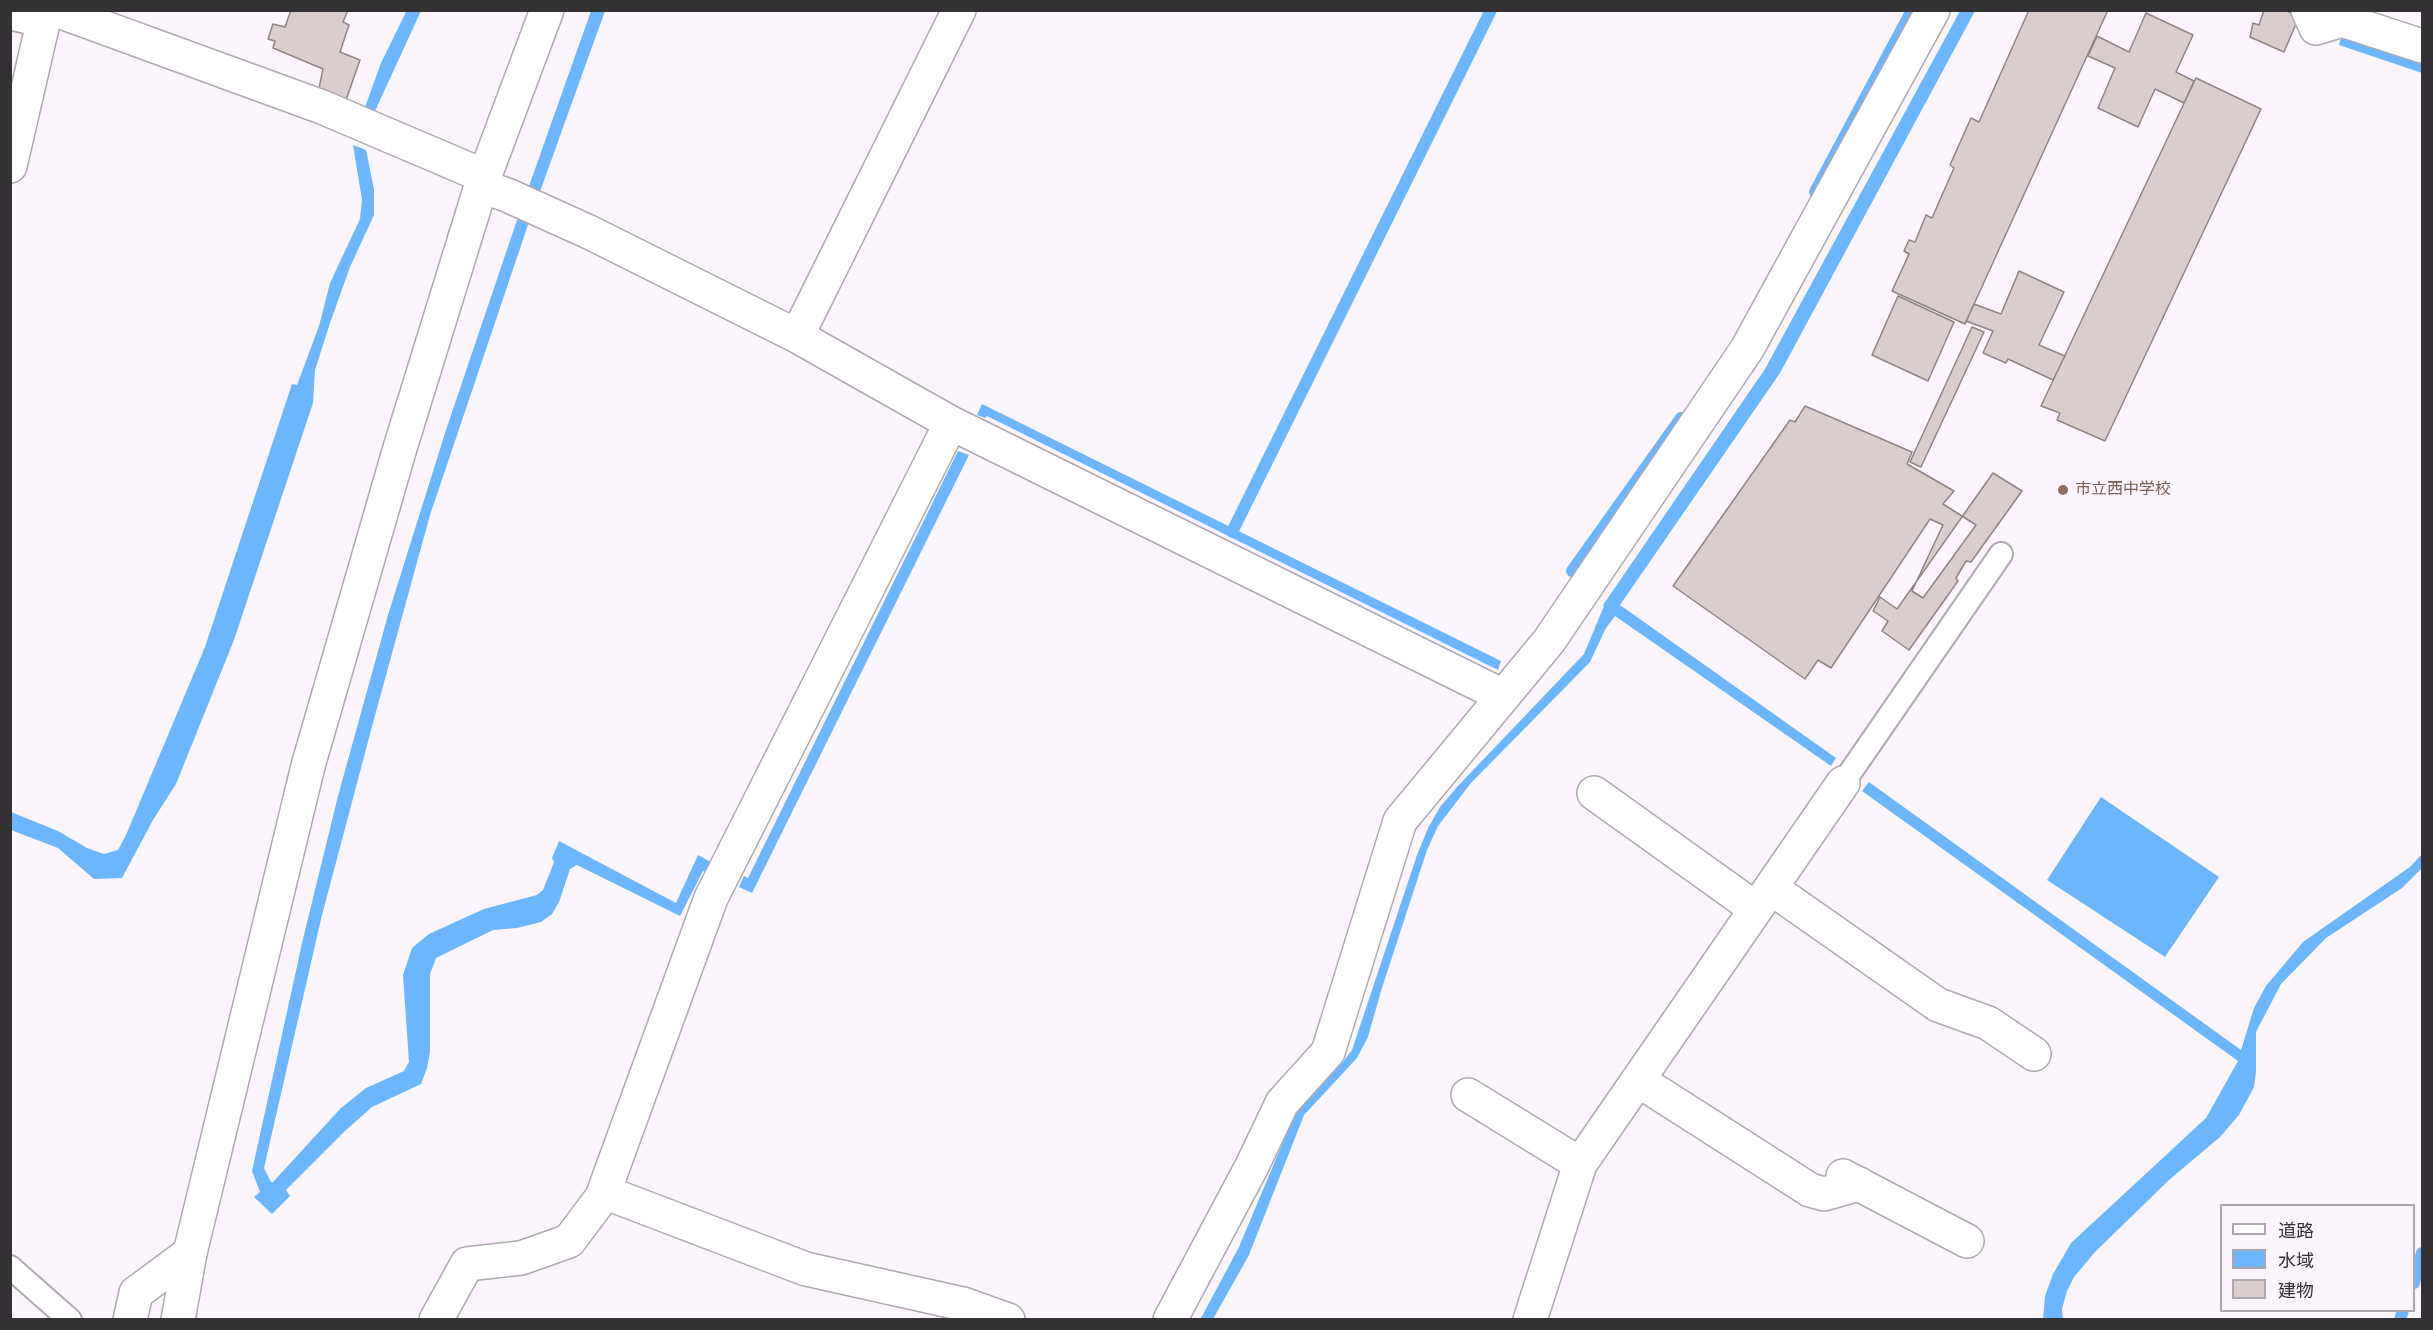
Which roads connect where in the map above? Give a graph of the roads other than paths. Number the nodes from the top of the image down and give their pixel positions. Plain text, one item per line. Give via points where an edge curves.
1 (547, 10) edge
2 (959, 10) edge
3 (1933, 10) edge
4 (2308, 10) edge
5 (48, 16) edge
6 (10, 18) edge
7 (2422, 46) edge
8 (10, 166) edge
9 (482, 181) junction
10 (797, 336) junction
11 (951, 423) junction
12 (2001, 554) dead end
13 (1503, 696) junction
14 (1843, 783) joint
15 (1594, 793) dead end
16 (1763, 899) junction
17 (2034, 1054) dead end
18 (1638, 1080) junction
19 (1468, 1095) dead end
20 (1580, 1164) junction
21 (604, 1192) junction
22 (1967, 1241) dead end
23 (190, 1253) junction
24 (10, 1267) edge
25 (70, 1320) edge
26 (130, 1320) edge
27 (178, 1320) edge
28 (436, 1320) edge
29 (1008, 1320) edge
30 (1170, 1320) edge
31 (1530, 1320) edge

1 - 9 street
2 - 10 street
3 - 13 street via 1747,349 1549,641
4 - 7 street via 2316,28 2342,20 2356,22
5 - 6 lane
5 - 8 street
5 - 9 street via 322,107
9 - 10 street
9 - 23 street via 308,766
10 - 11 street
11 - 13 street
11 - 21 street via 711,898
12 - 14 lane
13 - 30 street via 1400,820 1328,1052 1282,1102
14 - 16 street
15 - 16 street
16 - 17 street via 1938,1005 1989,1023
16 - 18 street
18 - 20 street
18 - 22 street via 1809,1190 1824,1194 1851,1180
19 - 20 street
20 - 31 street
21 - 28 street via 569,1241 521,1258 467,1264
21 - 29 street via 806,1269 963,1304
23 - 26 street via 136,1293
23 - 27 street
24 - 25 lane

